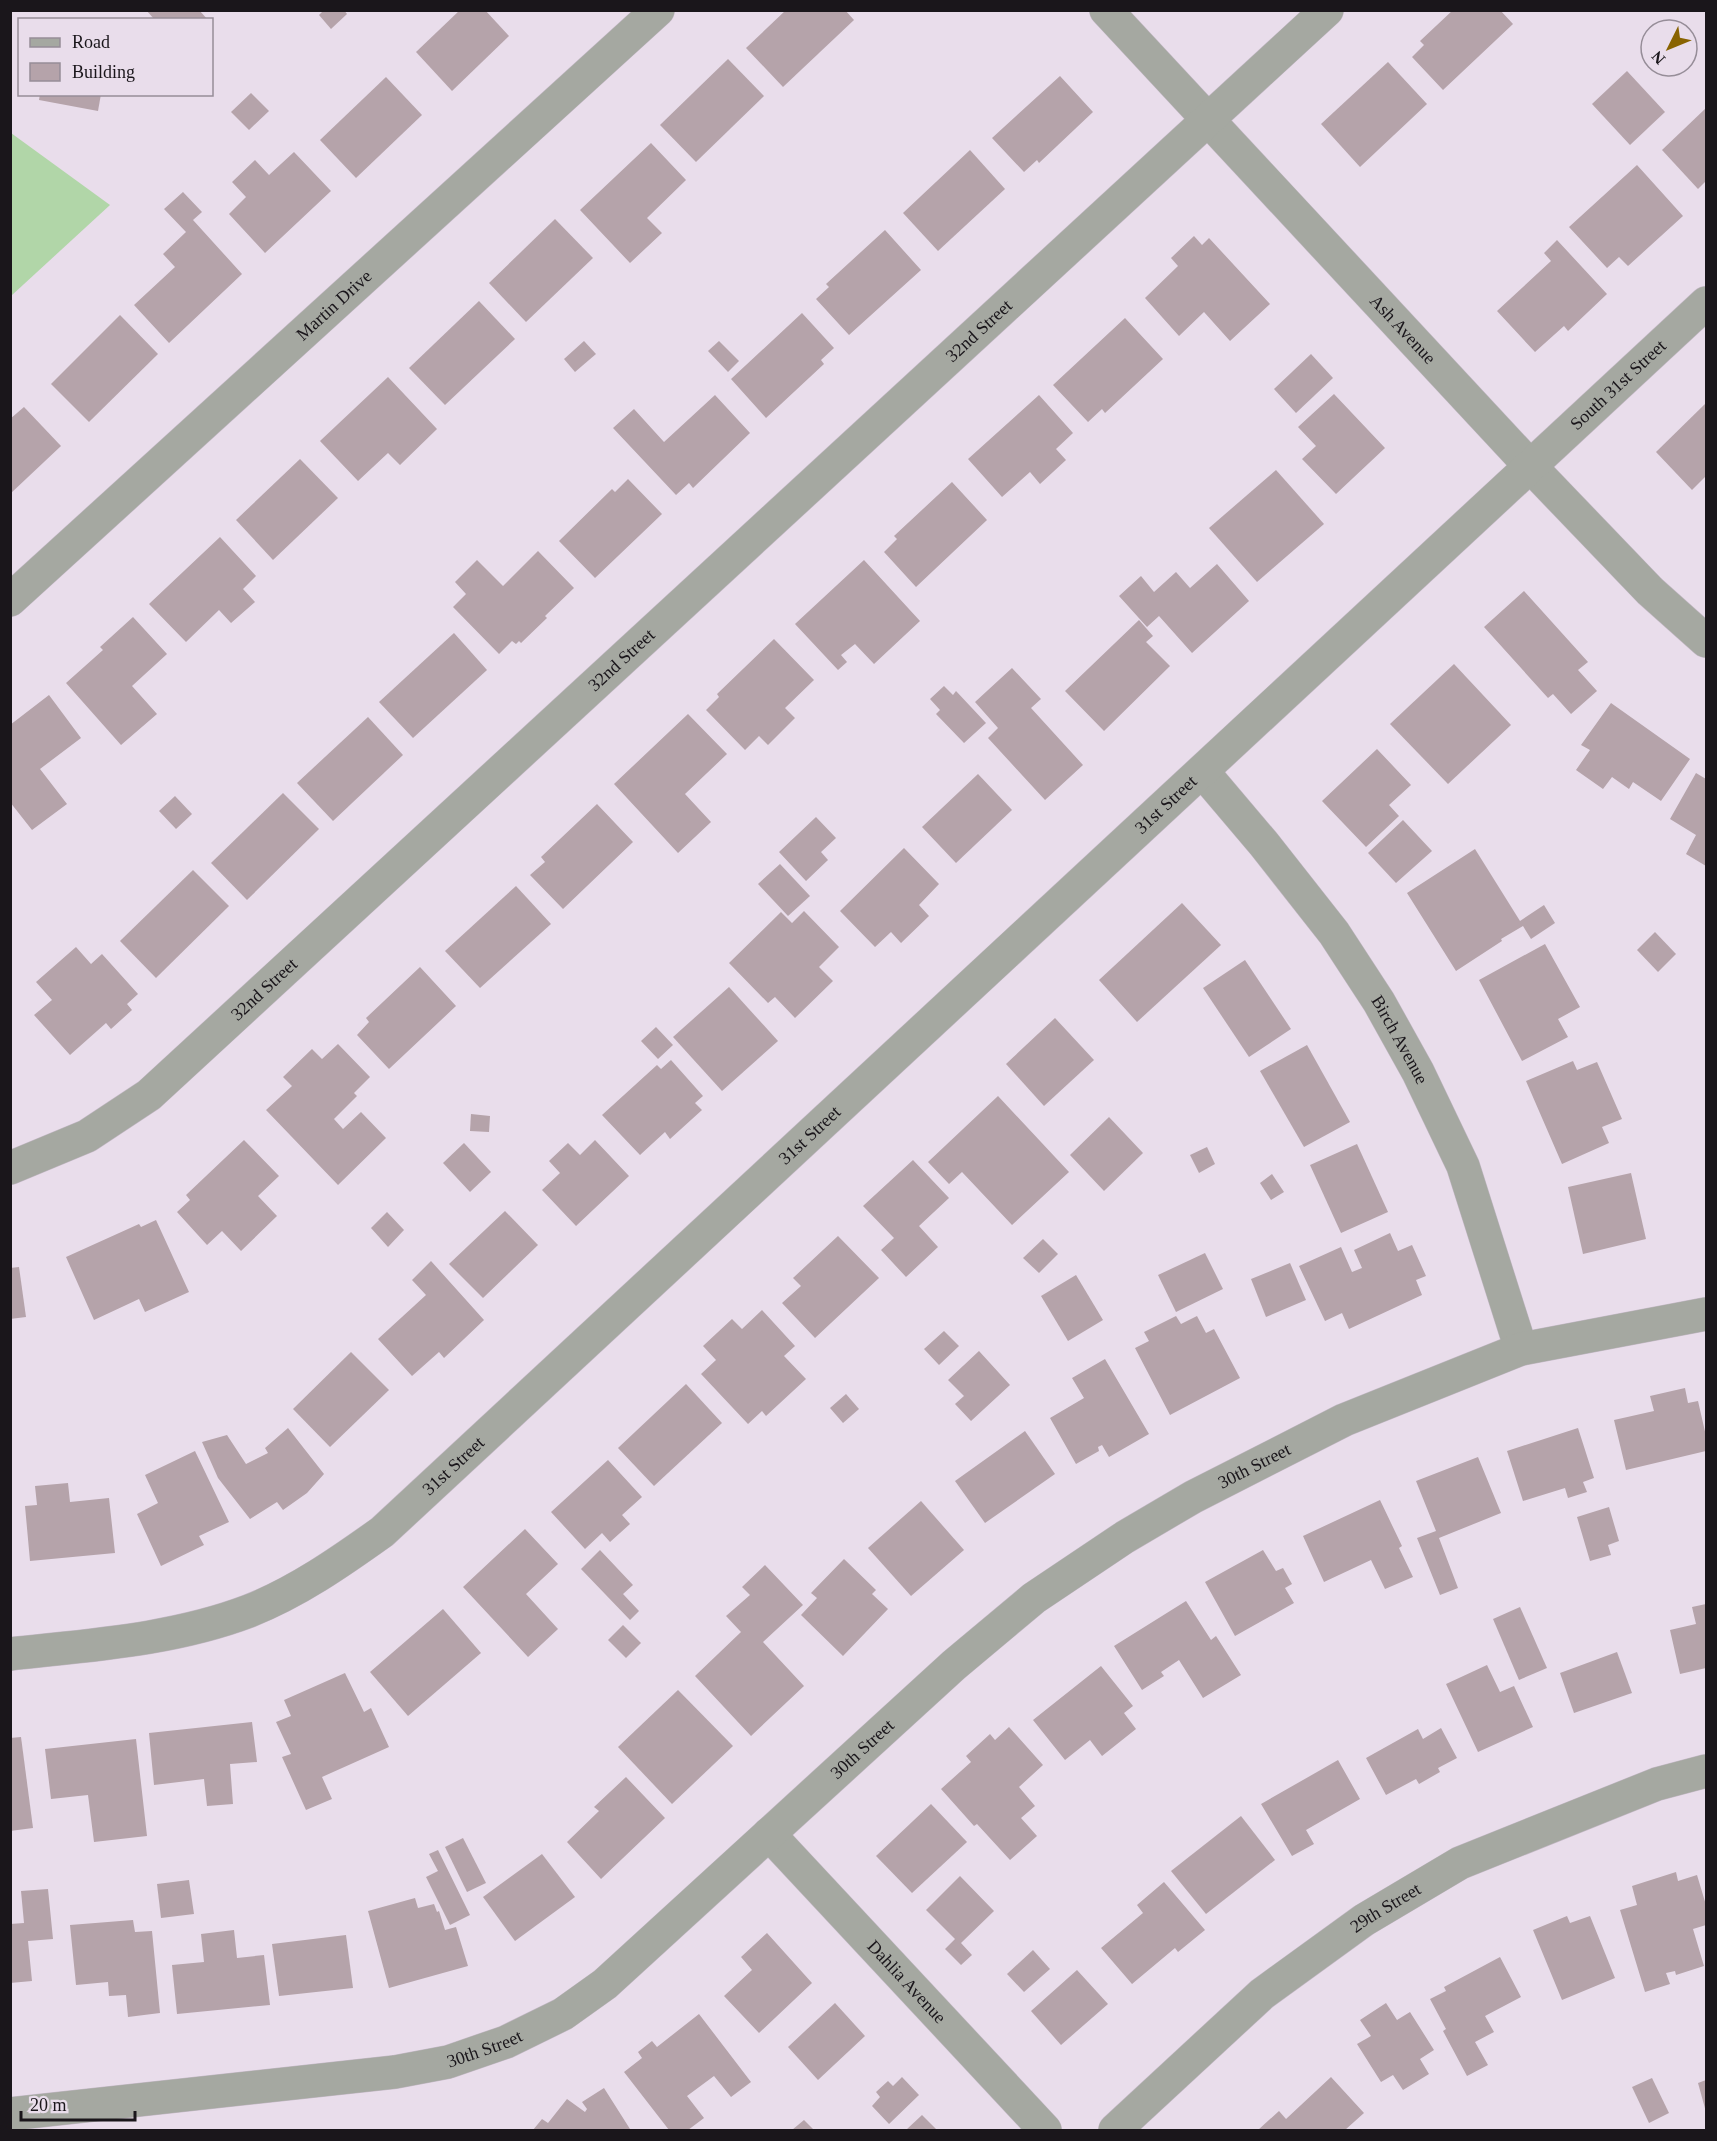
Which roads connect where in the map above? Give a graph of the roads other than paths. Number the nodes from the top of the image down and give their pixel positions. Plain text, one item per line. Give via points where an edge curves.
1 (658, 10) edge
2 (1106, 10) edge
3 (1327, 10) edge
4 (1209, 120) junction
5 (1707, 303) edge
6 (1531, 467) junction
7 (10, 600) edge
8 (1707, 641) edge
9 (1203, 772) junction
10 (10, 1167) edge
11 (1707, 1314) edge
12 (1521, 1349) junction
13 (10, 1654) edge
14 (1707, 1771) edge
15 (769, 1834) junction
16 (10, 2114) edge
17 (1046, 2130) edge
18 (1115, 2130) edge

1 - 7 street, Martin Drive
2 - 4 street, Ash Avenue
3 - 4 street, 32nd Street
4 - 6 street, Ash Avenue
4 - 10 street, 32nd Street via 149,1095 87,1136
5 - 6 street, South 31st Street
6 - 8 street, Ash Avenue via 1650,591
6 - 9 street, 31st Street
9 - 12 street, Birch Avenue via 1334,933 1418,1072 1463,1166
9 - 13 street, 31st Street via 382,1532 319,1576 249,1611 174,1633
11 - 12 street, 30th Street
12 - 15 street, 30th Street via 1344,1420 1193,1497 1125,1537 1034,1598 963,1657
14 - 18 street, 29th Street via 1657,1784 1460,1863 1374,1914 1262,1994
15 - 16 street, 30th Street via 605,1984 563,2014 506,2042 448,2062 395,2072
15 - 17 street, Dahlia Avenue

